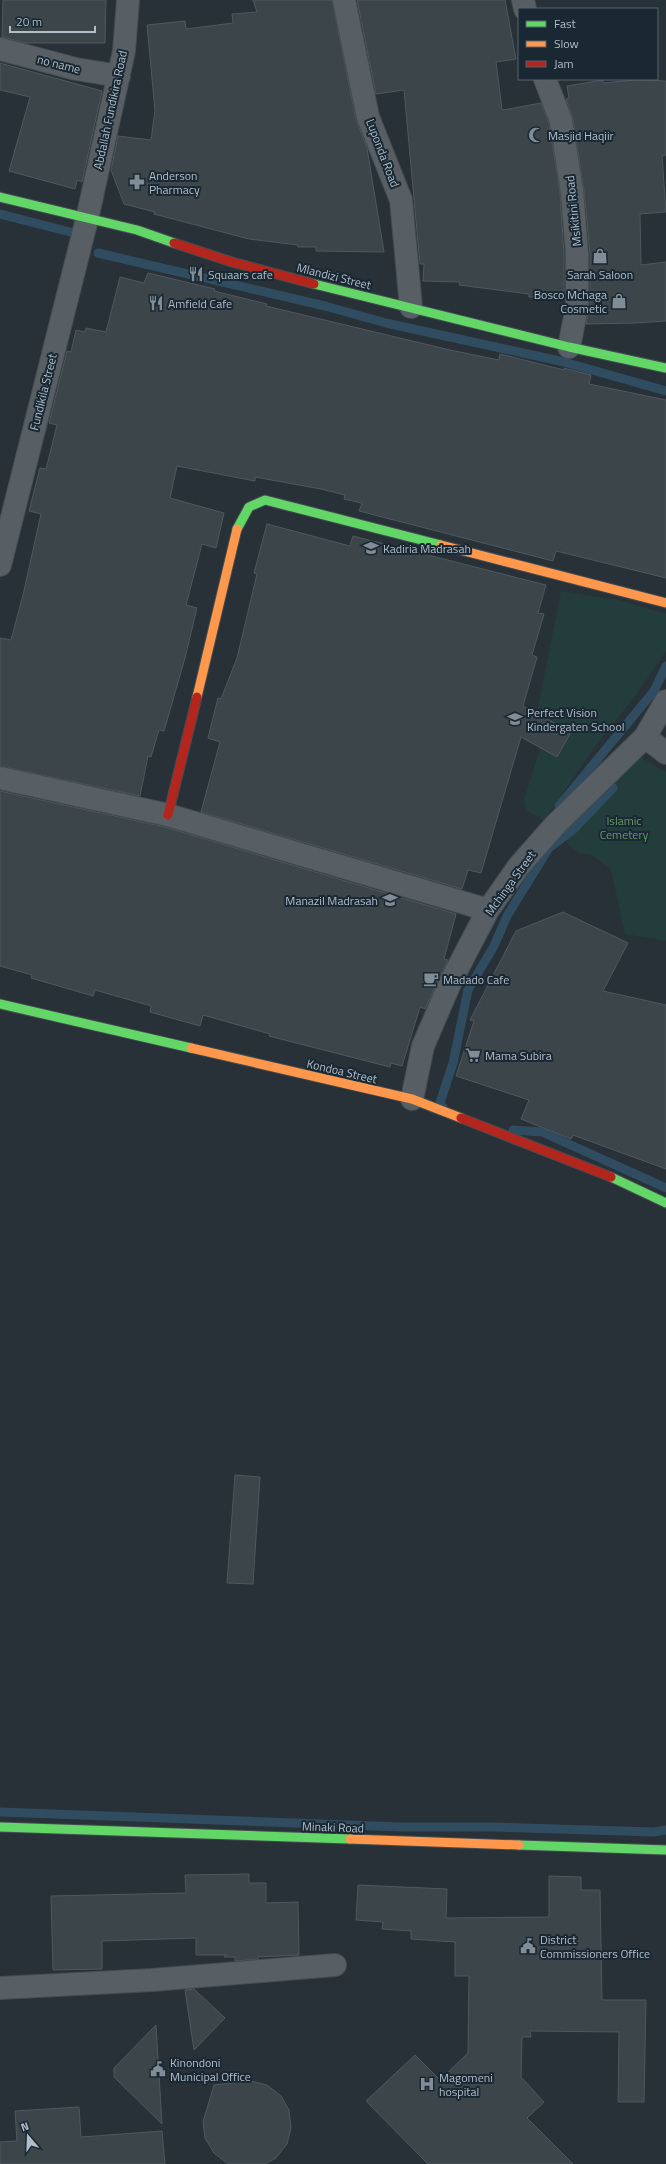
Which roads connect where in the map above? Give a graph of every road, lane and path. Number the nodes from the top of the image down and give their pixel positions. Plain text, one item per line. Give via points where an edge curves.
1 (128, 0) edge
2 (344, 0) edge
3 (0, 49) edge
4 (119, 76) junction
5 (545, 80) edge
6 (0, 197) edge
7 (87, 219) junction
8 (411, 307) junction
9 (569, 347) junction
10 (666, 368) edge
11 (0, 565) edge
12 (666, 603) edge
13 (666, 701) edge
14 (645, 737) junction
15 (666, 753) edge
16 (0, 778) edge
17 (168, 815) junction
18 (488, 910) junction
19 (0, 1004) edge
20 (412, 1099) junction
21 (666, 1203) edge
22 (0, 1827) edge
23 (666, 1850) edge
24 (335, 1966) dead end
25 (0, 1988) edge

1 - 4 street, Abdallah Fundikira Road via 124,51
2 - 8 street, Luponda Road via 368,117 400,200
3 - 4 street, no name via 76,69
4 - 7 street, Abdallah Fundikira Road
5 - 9 street, Msikitini Road via 561,121 574,207 578,254 576,307
6 - 7 street, Mlandizi Street
7 - 8 street, Mlandizi Street via 136,230 232,262
7 - 11 street, Fundikila Street
8 - 9 street, Mlandizi Street
9 - 10 street, Mlandizi Street
12 - 17 street via 264,500 249,507 234,532 228,569
13 - 14 street, Mchinga Street
14 - 15 street
14 - 18 street, Mchinga Street via 556,824 519,866
16 - 17 street
17 - 18 street
18 - 20 street, Mchinga Street via 451,981 423,1046
19 - 20 street, Kondoa Street
20 - 21 street, Kondoa Street via 614,1178
22 - 23 street, Minaki Road
24 - 25 street

